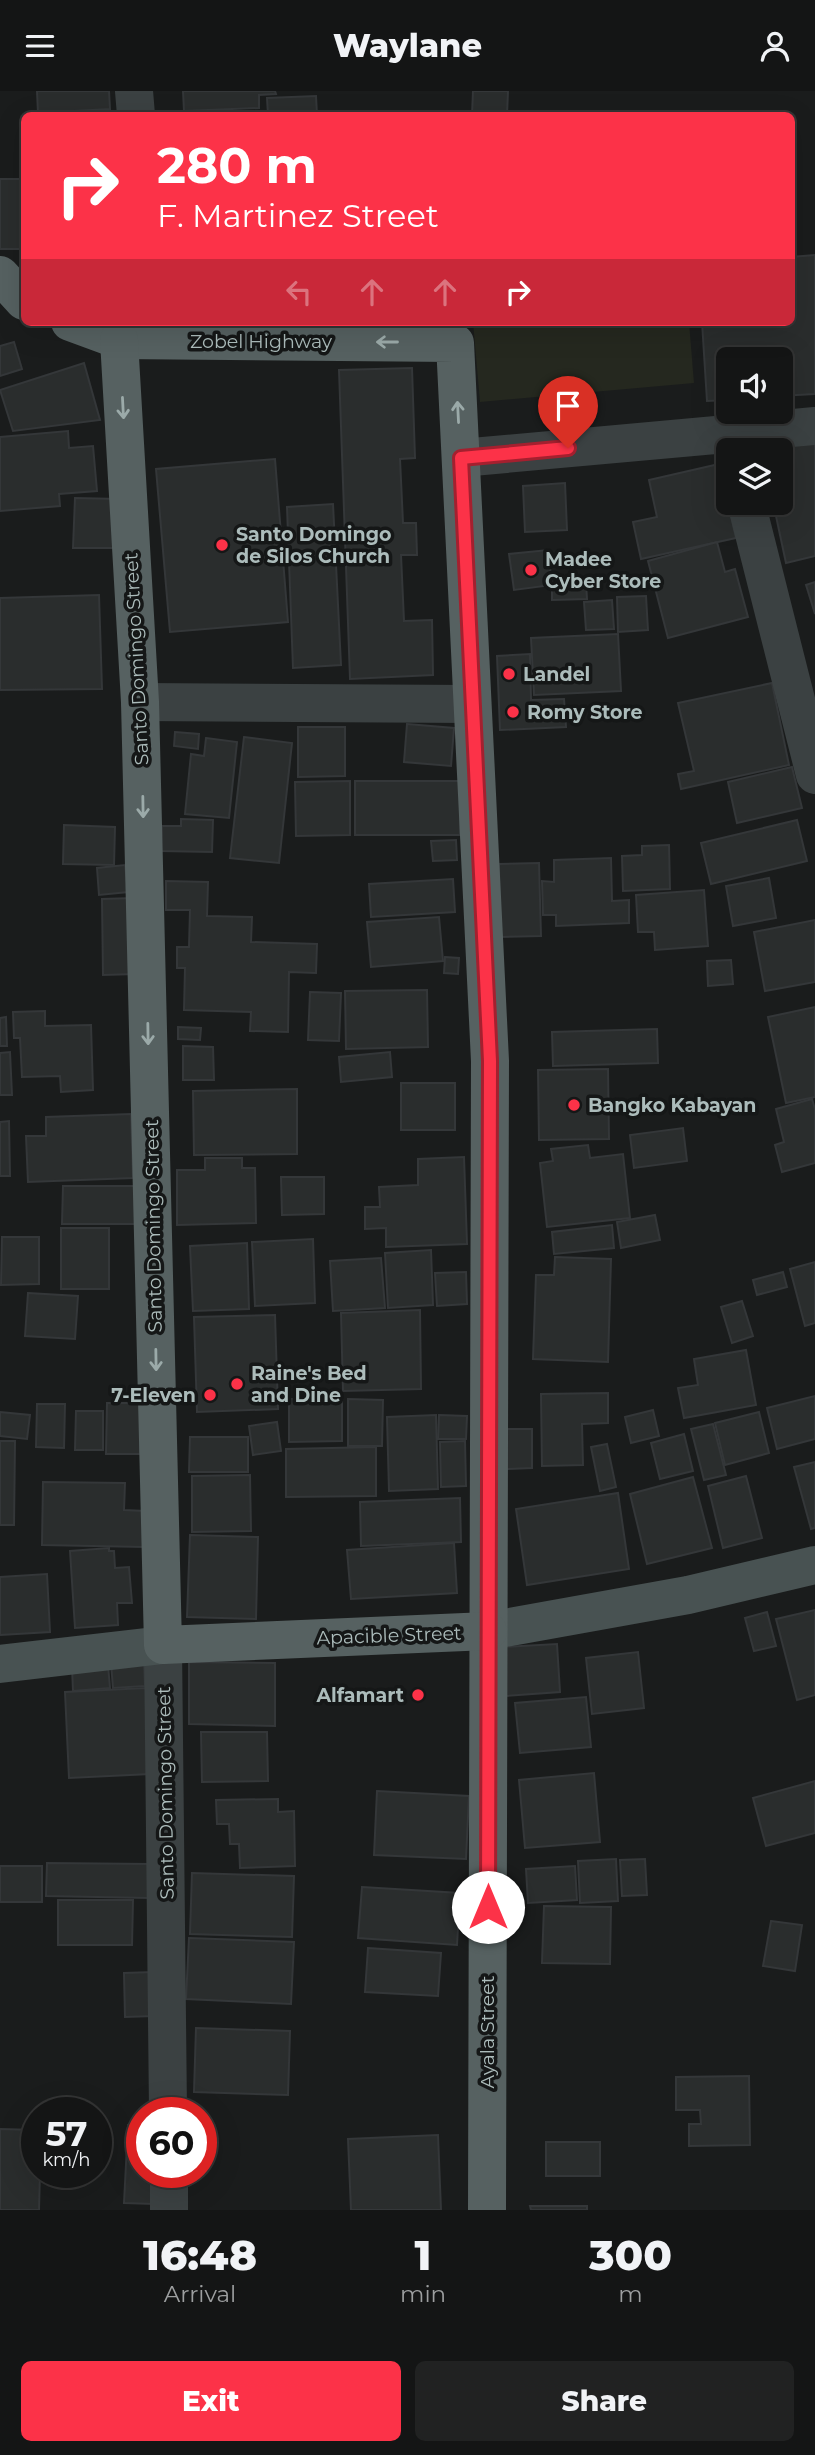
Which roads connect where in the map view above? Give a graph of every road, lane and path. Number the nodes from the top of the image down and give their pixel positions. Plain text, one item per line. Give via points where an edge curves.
1 (134, 91) edge
2 (136, 112) edge
3 (0, 275) edge
4 (21, 297) edge
5 (94, 326) edge
6 (141, 334) edge
7 (455, 343) joint
8 (815, 426) edge
9 (752, 438) edge
10 (716, 443) edge
11 (461, 458) junction
12 (749, 515) edge
13 (140, 702) junction
14 (472, 704) junction
15 (815, 775) edge
16 (815, 1565) edge
17 (488, 1631) junction
18 (163, 1644) junction
19 (0, 1664) edge
20 (168, 2097) edge
21 (169, 2188) edge
22 (169, 2210) edge
23 (487, 2210) edge

1 - 2 street
3 - 4 main road
5 - 6 main road, Zobel Highway
7 -> 6 main road, Zobel Highway
6 -> 13 main road, Santo Domingo Street
11 -> 7 main road, Ayala Street
8 - 9 street
10 - 11 street
11 - 14 main road, Ayala Street
12 - 15 street
13 - 14 street
13 -> 18 main road, Santo Domingo Street
14 - 17 main road, Ayala Street via 490,1061
16 - 17 street, Apacible Street via 688,1595
17 - 18 main road, Apacible Street
17 - 23 main road, Ayala Street
18 - 19 street, Apacible Street
18 - 20 street, Santo Domingo Street
21 - 22 street

